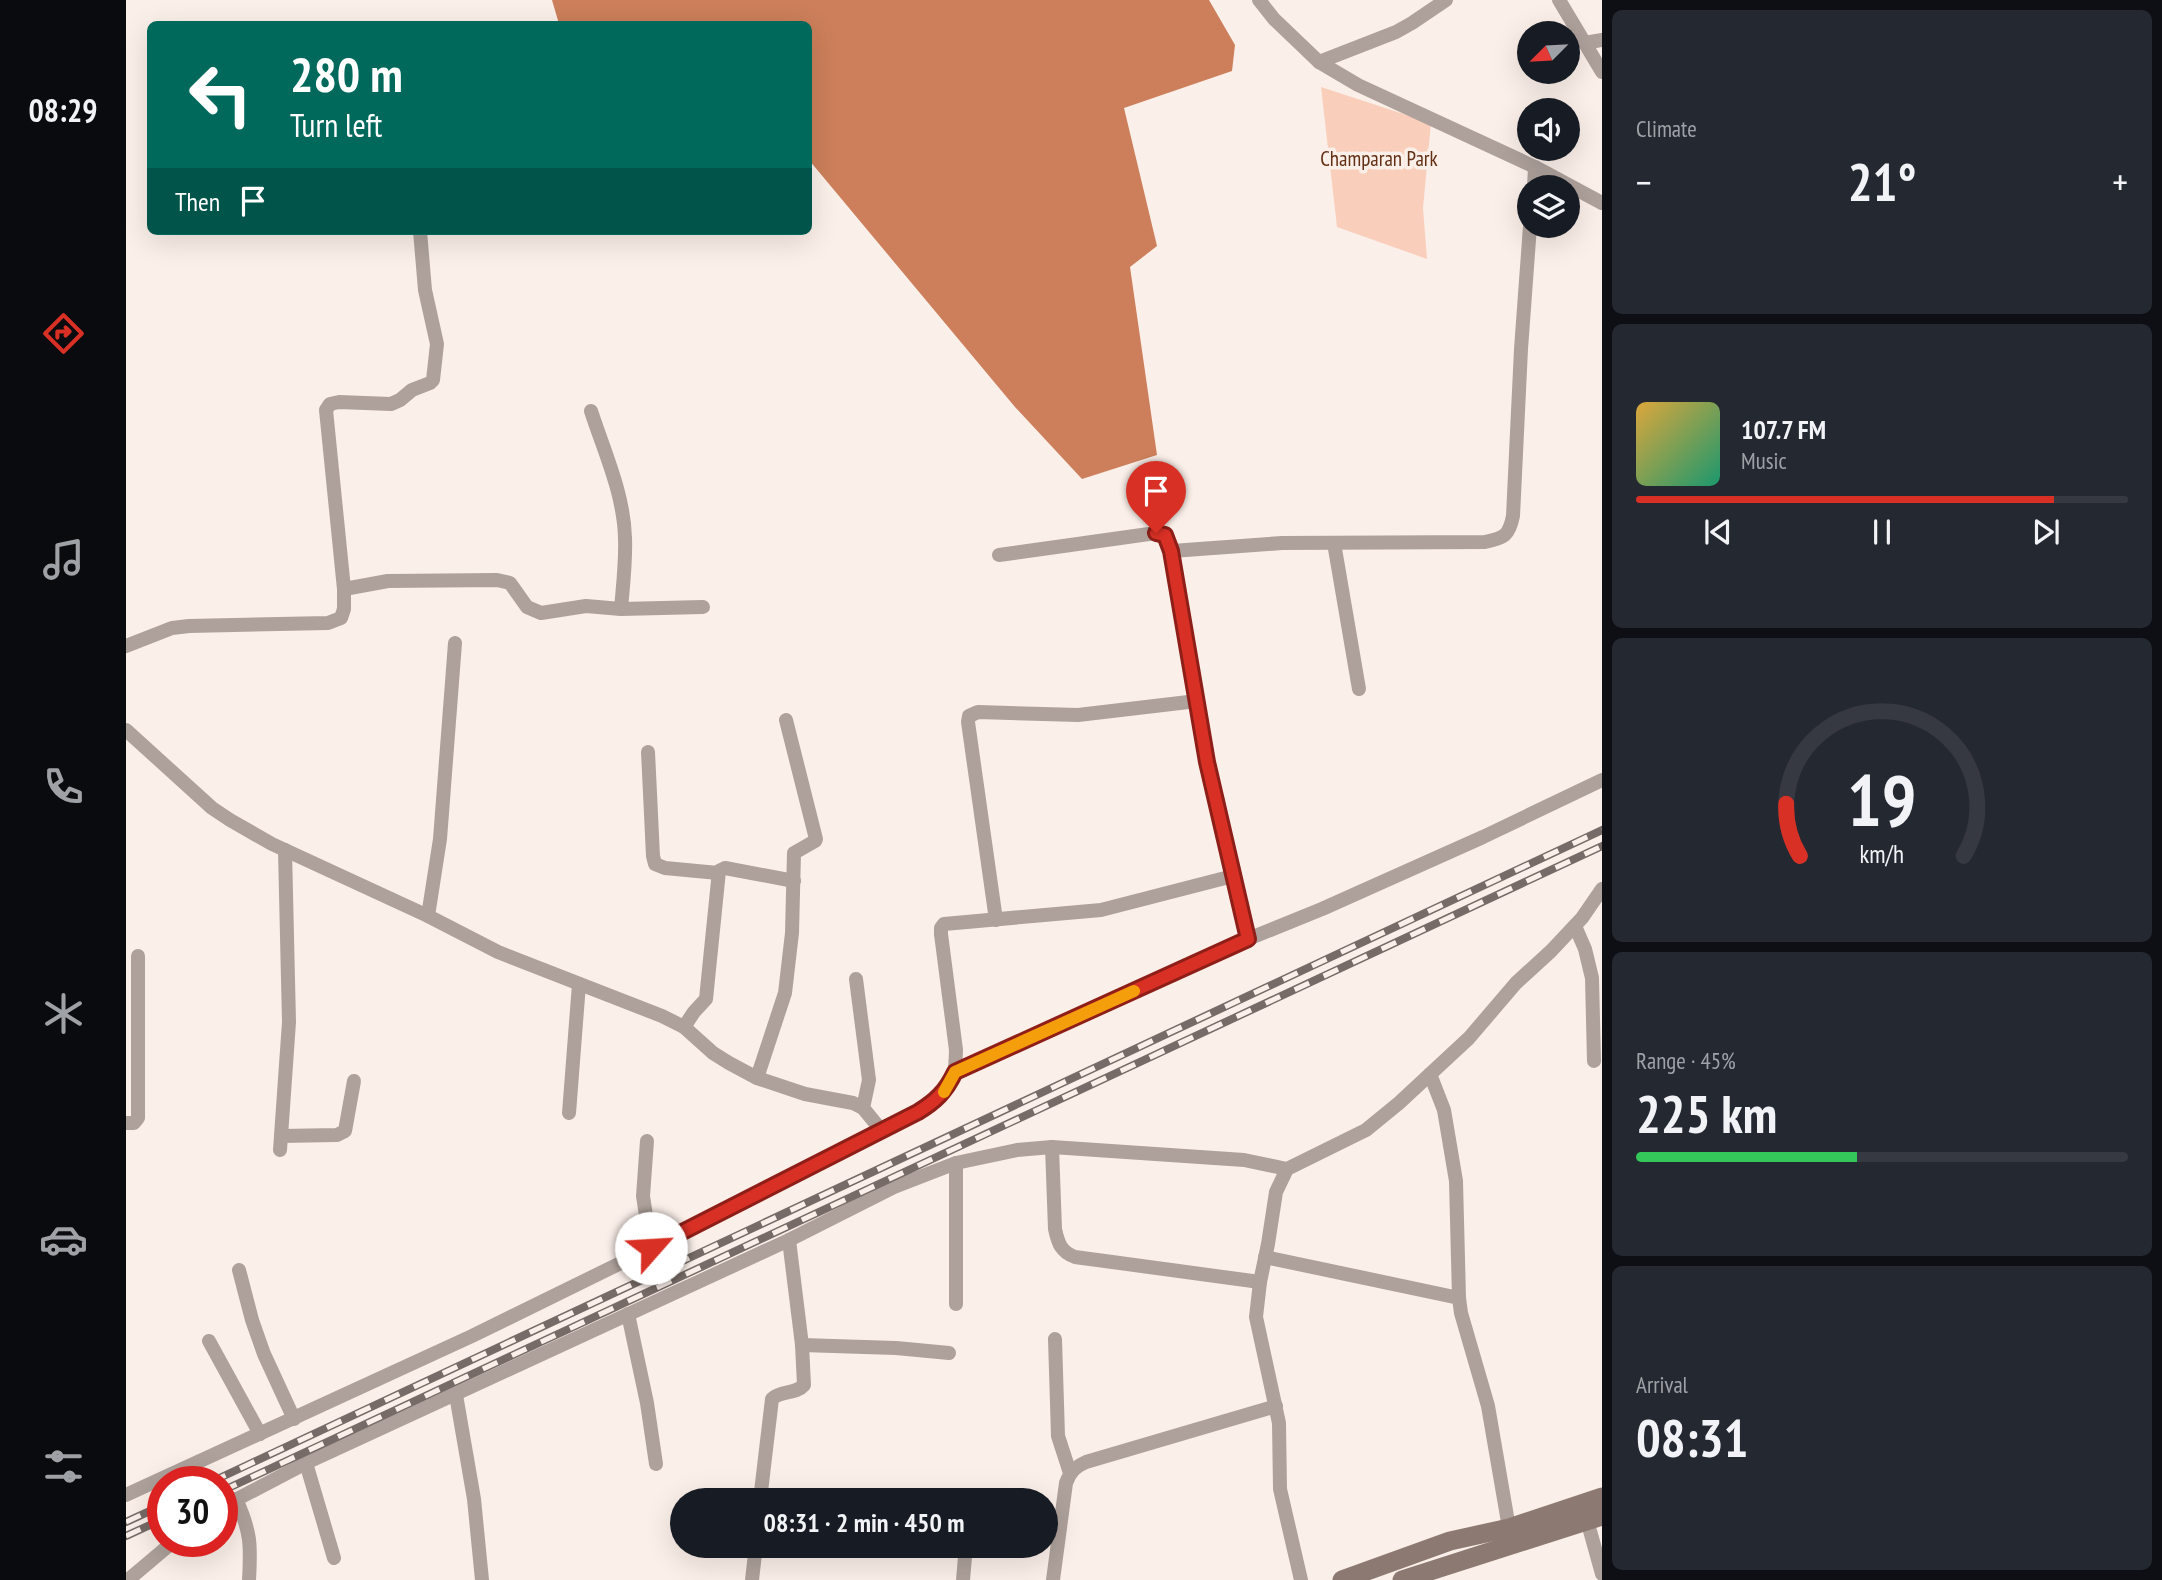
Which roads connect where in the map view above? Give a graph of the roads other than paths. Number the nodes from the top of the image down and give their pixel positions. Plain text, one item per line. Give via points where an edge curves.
1 (1259, 0) edge
2 (1446, 0) edge
3 (1559, 0) edge
4 (1602, 40) edge
5 (1585, 43) junction
6 (1319, 62) junction
7 (1602, 72) edge
8 (1535, 167) junction
9 (1535, 175) edge
10 (1602, 203) edge
11 (420, 235) edge
12 (1530, 238) edge
13 (591, 411) dead end
14 (1334, 543) junction
15 (1171, 551) junction
16 (999, 555) dead end
17 (344, 589) junction
18 (703, 607) dead end
19 (621, 609) junction
20 (455, 643) dead end
21 (126, 646) edge
22 (1359, 689) dead end
23 (1197, 701) junction
24 (786, 720) dead end
25 (126, 730) edge
26 (648, 752) dead end
27 (1602, 780) edge
28 (285, 850) junction
29 (718, 873) junction
30 (1233, 876) junction
31 (794, 881) junction
32 (1602, 889) edge
33 (428, 916) junction
34 (996, 920) junction
35 (1574, 926) junction
36 (1248, 939) junction
37 (138, 956) dead end
38 (856, 979) dead end
39 (579, 984) junction
40 (684, 1027) junction
41 (1594, 1061) dead end
42 (955, 1072) junction
43 (1430, 1074) junction
44 (757, 1078) junction
45 (354, 1081) dead end
46 (863, 1108) junction
47 (569, 1113) dead end
48 (126, 1123) edge
49 (881, 1130) junction
50 (647, 1141) dead end
51 (1052, 1147) junction
52 (956, 1163) junction
53 (1287, 1169) junction
54 (789, 1240) junction
55 (651, 1248) junction
56 (1265, 1257) junction
57 (239, 1270) dead end
58 (1260, 1282) junction
59 (1459, 1298) junction
60 (956, 1304) dead end
61 (628, 1314) junction
62 (1055, 1339) dead end
63 (209, 1341) dead end
64 (802, 1345) junction
65 (949, 1353) dead end
66 (456, 1395) junction
67 (1276, 1406) junction
68 (294, 1419) junction
69 (260, 1434) junction
70 (306, 1463) junction
71 (656, 1464) dead end
72 (1070, 1473) junction
73 (761, 1488) edge
74 (126, 1495) edge
75 (1602, 1497) edge
76 (238, 1498) edge
77 (238, 1504) edge
78 (1595, 1518) edge
79 (1510, 1528) junction
80 (155, 1557) edge
81 (334, 1558) dead end
82 (755, 1558) edge
83 (965, 1558) edge
84 (1602, 1574) edge
85 (128, 1580) edge
86 (249, 1580) edge
87 (482, 1580) edge
88 (752, 1580) edge
89 (963, 1580) edge
90 (1053, 1580) edge
91 (1301, 1580) edge
92 (1342, 1580) edge
93 (1402, 1580) edge

1 - 6 street
2 - 6 street via 1404,28
3 - 5 street
4 - 5 street
5 - 7 street
6 - 8 street
8 - 9 street
8 - 10 street
11 - 17 street via 425,290 436,337 433,380 394,403 339,402 326,410
12 - 14 street via 1513,516 1508,533 1485,542
13 - 19 street via 623,514
14 - 15 street via 1282,542
14 - 22 street
15 - 16 street via 1165,535 1156,533
15 - 23 street
17 - 19 street via 388,581 503,580 527,607 541,613 586,606
17 - 21 street via 343,614 334,622 189,626
18 - 19 street
20 - 33 street via 440,839
23 - 30 street
23 - 34 street via 1078,715 978,712 969,716
24 - 31 street via 816,839 795,851
25 - 28 street via 212,807
26 - 29 street via 655,864
27 - 36 street
28 - 33 street
28 - 45 street via 289,1022 281,1143 345,1132
29 - 31 street via 724,869
29 - 40 street via 706,999
30 - 34 street via 1101,910
30 - 36 street
31 - 44 street via 785,993
32 - 35 street
33 - 39 street via 498,952
34 - 42 street via 948,923 941,928 957,1050
35 - 41 street via 1592,978
35 - 43 street
36 - 42 street
37 - 48 street via 138,1118
38 - 46 street via 869,1080
39 - 40 street
39 - 47 street
40 - 44 street via 713,1053
42 - 49 street via 936,1100
43 - 53 street via 1366,1130
43 - 59 street via 1444,1110 1456,1181
44 - 46 street
46 - 49 street
49 - 55 street
50 - 55 street via 643,1196
51 - 52 street
51 - 53 street via 1244,1160
51 - 58 street via 1055,1229 1065,1254
52 - 54 street via 894,1187
52 - 60 street
53 - 56 street via 1276,1192
54 - 61 street
54 - 64 street
55 - 68 street
56 - 58 street
56 - 59 street
57 - 68 street via 264,1354
58 - 67 street via 1256,1317
59 - 79 street via 1488,1406
61 - 66 street
61 - 71 street
62 - 72 street via 1058,1436
63 - 69 street
64 - 65 street
64 - 73 street via 804,1385 796,1392 775,1396 771,1403
66 - 70 street
66 - 87 street
67 - 72 street via 1086,1462
67 - 91 street via 1280,1489
68 - 69 street
69 - 74 street
70 - 76 street
70 - 81 street
72 - 90 street
75 - 79 main road
77 - 86 street via 250,1537
78 - 84 street
78 - 93 main road
79 - 92 main road via 1450,1541
80 - 85 street
82 - 88 street
83 - 89 street

